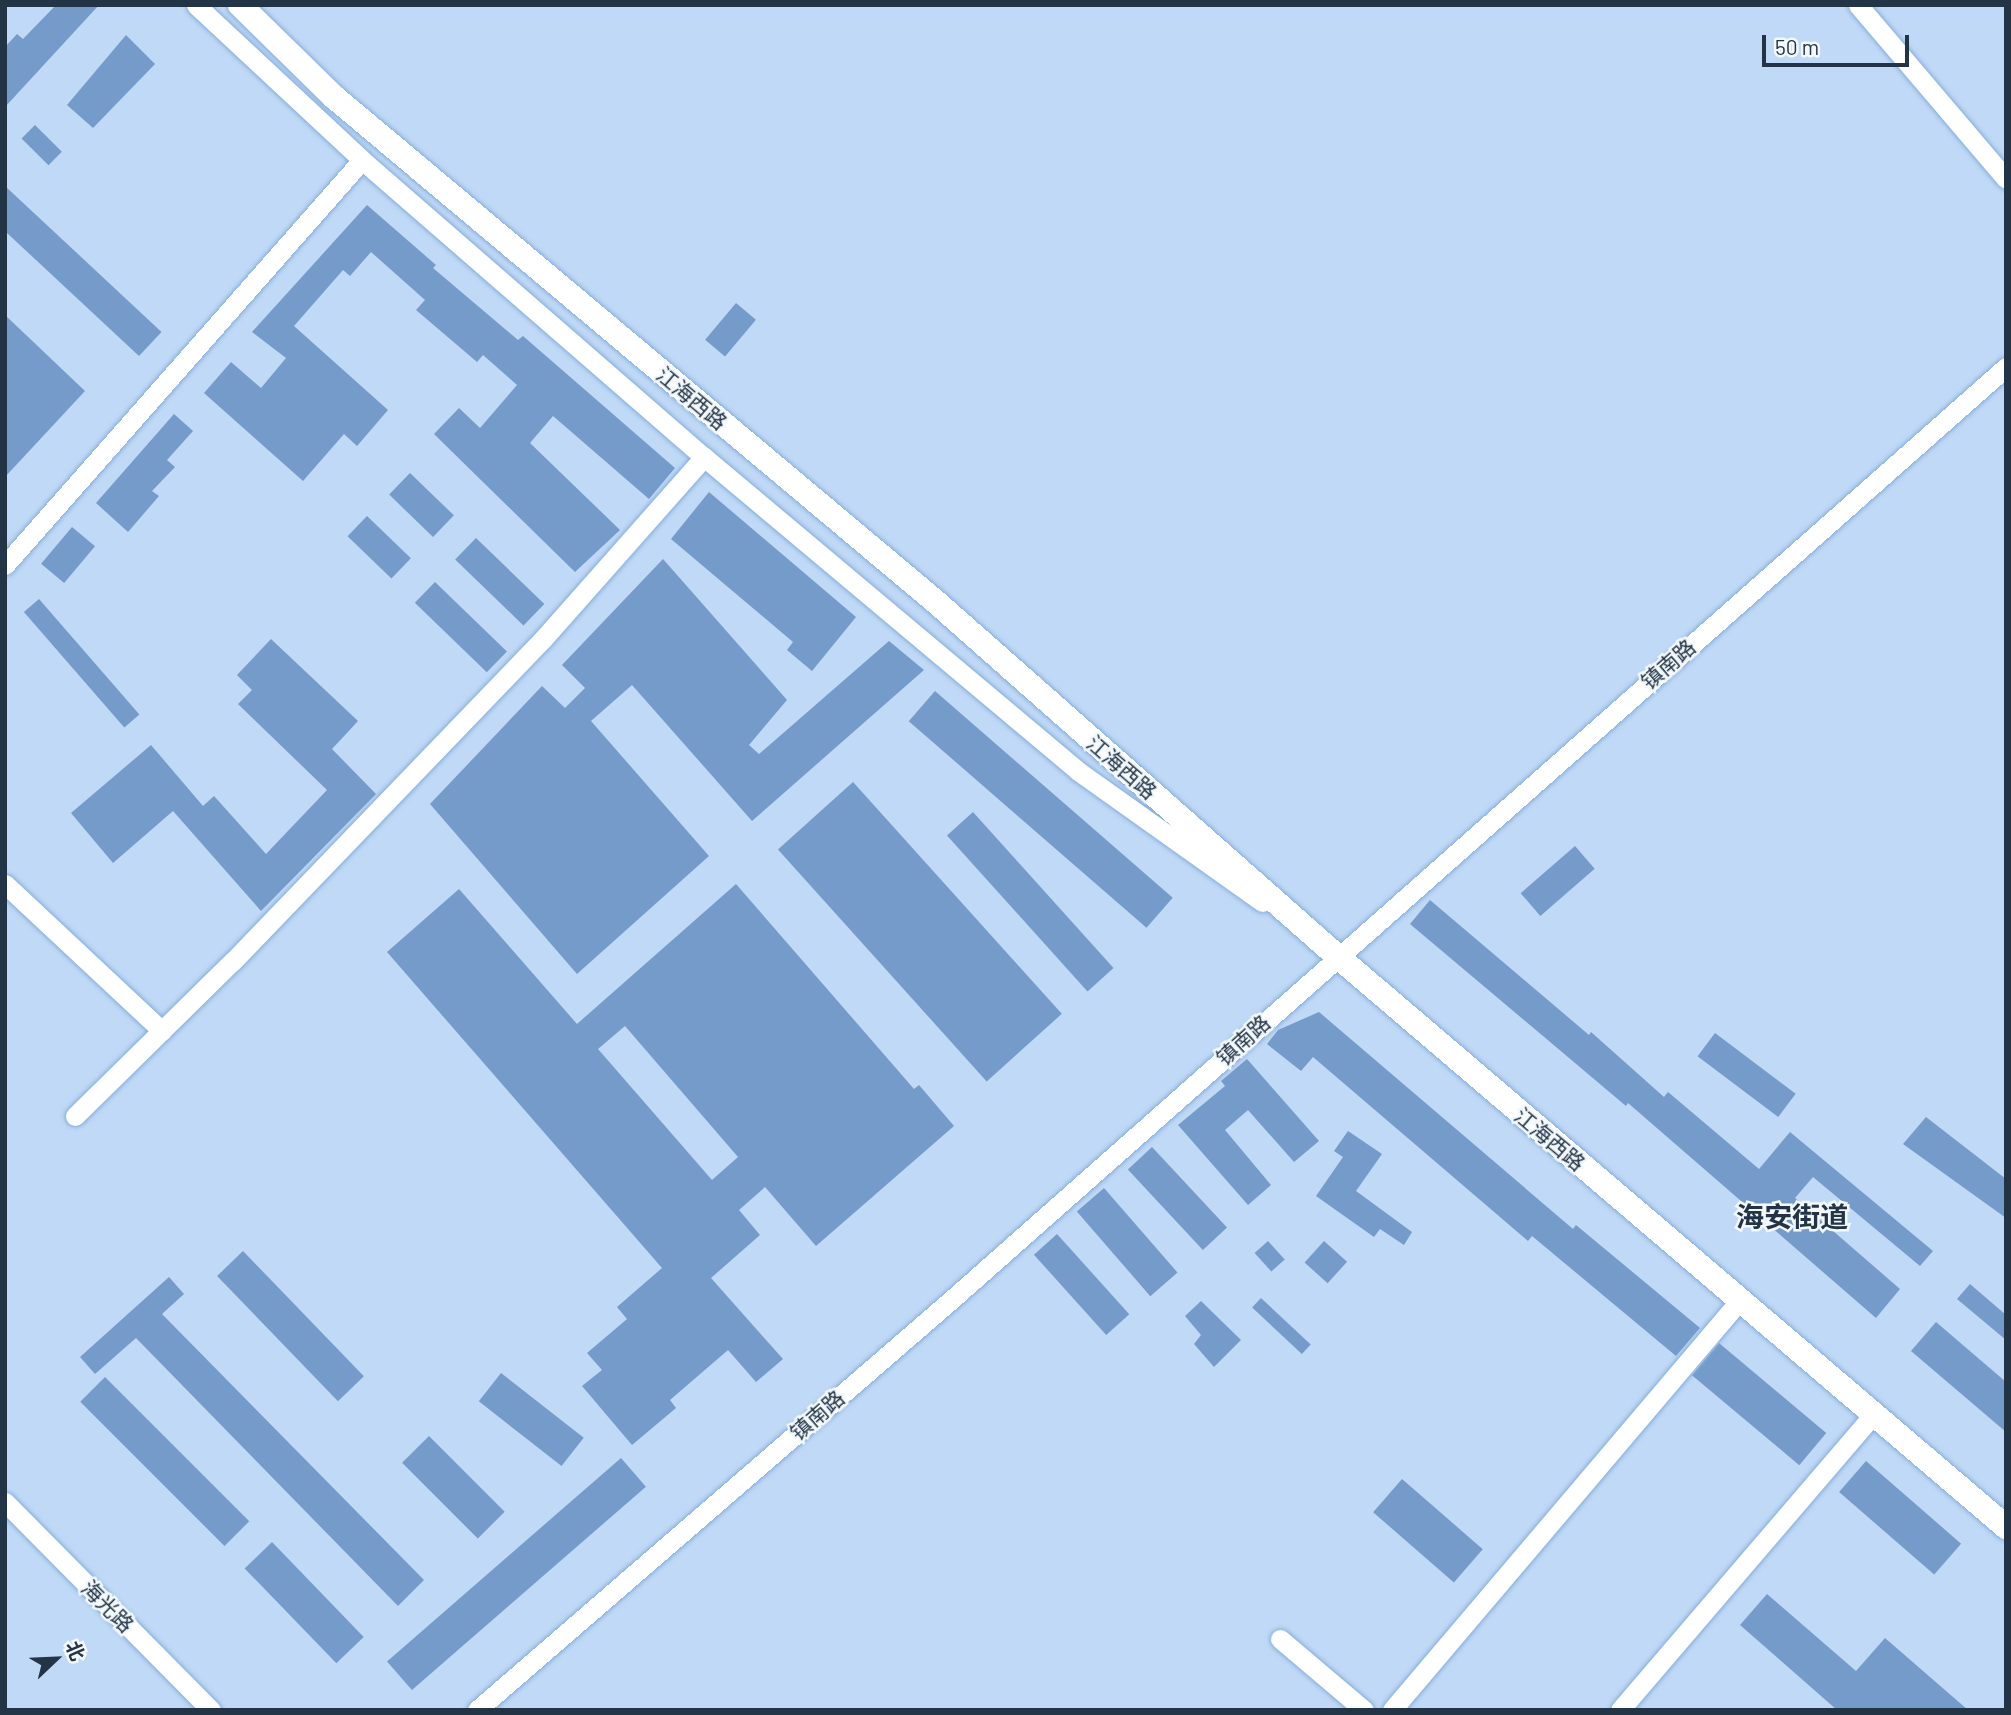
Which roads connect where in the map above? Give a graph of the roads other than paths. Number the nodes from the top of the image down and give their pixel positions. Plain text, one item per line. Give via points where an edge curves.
1 (196, 5) edge
2 (240, 5) edge
3 (1858, 5) edge
4 (362, 160) junction
5 (2006, 178) edge
6 (2006, 367) edge
7 (704, 457) junction
8 (5, 565) edge
9 (5, 884) edge
10 (1336, 956) junction
11 (162, 1031) junction
12 (75, 1116) dead end
13 (1740, 1300) junction
14 (1874, 1414) junction
15 (5, 1502) edge
16 (2006, 1527) edge
17 (1280, 1639) dead end
18 (211, 1710) edge
19 (477, 1710) edge
20 (1364, 1710) edge
21 (1392, 1710) edge
22 (1620, 1710) edge

1 - 4 street
2 - 10 main road, 江海西路 via 334,97 936,603
3 - 5 street
4 - 7 street
4 - 8 street
6 - 10 street, 镇南路
7 - 10 street via 1078,771
7 - 11 street via 543,639
9 - 11 street
10 - 13 main road, 江海西路
10 - 19 street, 镇南路 via 950,1300
11 - 12 street
13 - 14 main road, 江海西路
13 - 21 street
14 - 16 main road, 江海西路
14 - 22 street
15 - 18 street, 海光路
17 - 20 street

